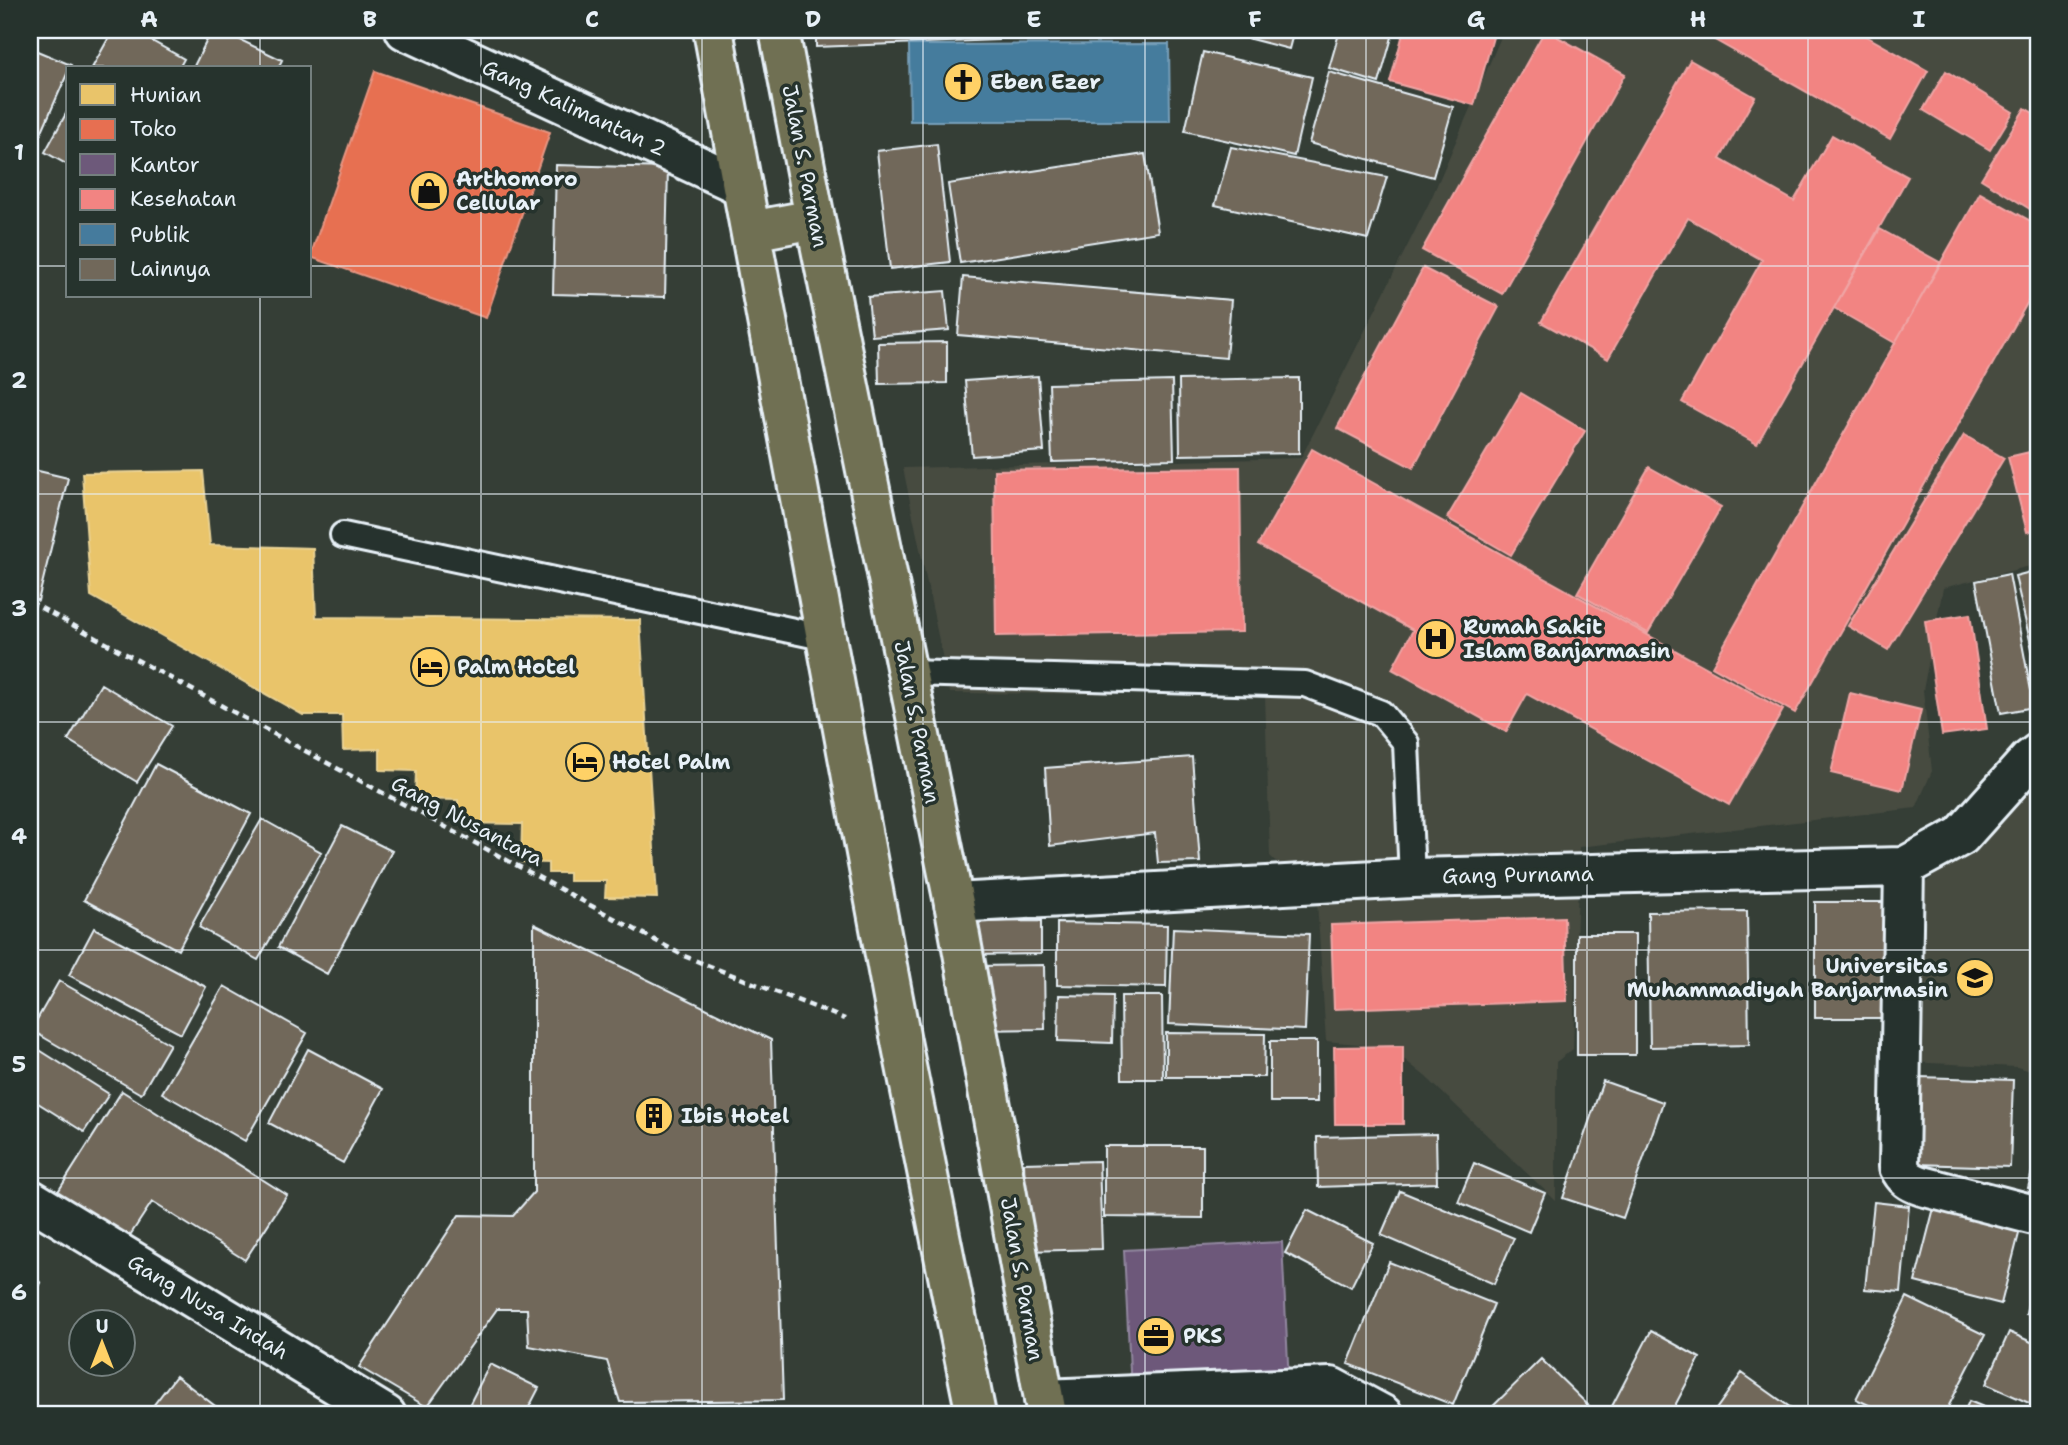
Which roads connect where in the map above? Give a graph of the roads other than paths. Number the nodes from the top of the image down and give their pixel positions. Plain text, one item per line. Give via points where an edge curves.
1 (405, 30) edge
2 (713, 30) edge
3 (779, 30) edge
4 (742, 186) junction
5 (815, 219) junction
6 (751, 231) junction
7 (344, 535) dead end
8 (827, 638) junction
9 (907, 673) junction
10 (2038, 753) edge
11 (1904, 867) junction
12 (1412, 878) junction
13 (954, 903) junction
14 (30, 1199) edge
15 (2038, 1216) edge
16 (1046, 1407) edge
17 (386, 1415) edge
18 (976, 1415) edge
19 (1383, 1415) edge

1 - 4 street, Gang Kalimantan 2
2 - 4 highway
3 - 5 highway, Jalan S. Parman
4 - 6 highway
5 - 6 highway
5 - 9 highway, Jalan S. Parman
6 - 8 highway
7 - 8 lane
8 - 18 highway
9 - 12 lane via 1305,684 1381,713 1406,743
9 - 13 highway, Jalan S. Parman
10 - 11 street, Gang Purnama via 1961,836
11 - 12 street, Gang Purnama
11 - 15 street via 1899,1167 1903,1176 1922,1186
12 - 13 street, Gang Purnama
13 - 16 highway, Jalan S. Parman
14 - 17 street, Gang Nusa Indah
16 - 19 street via 1331,1387

